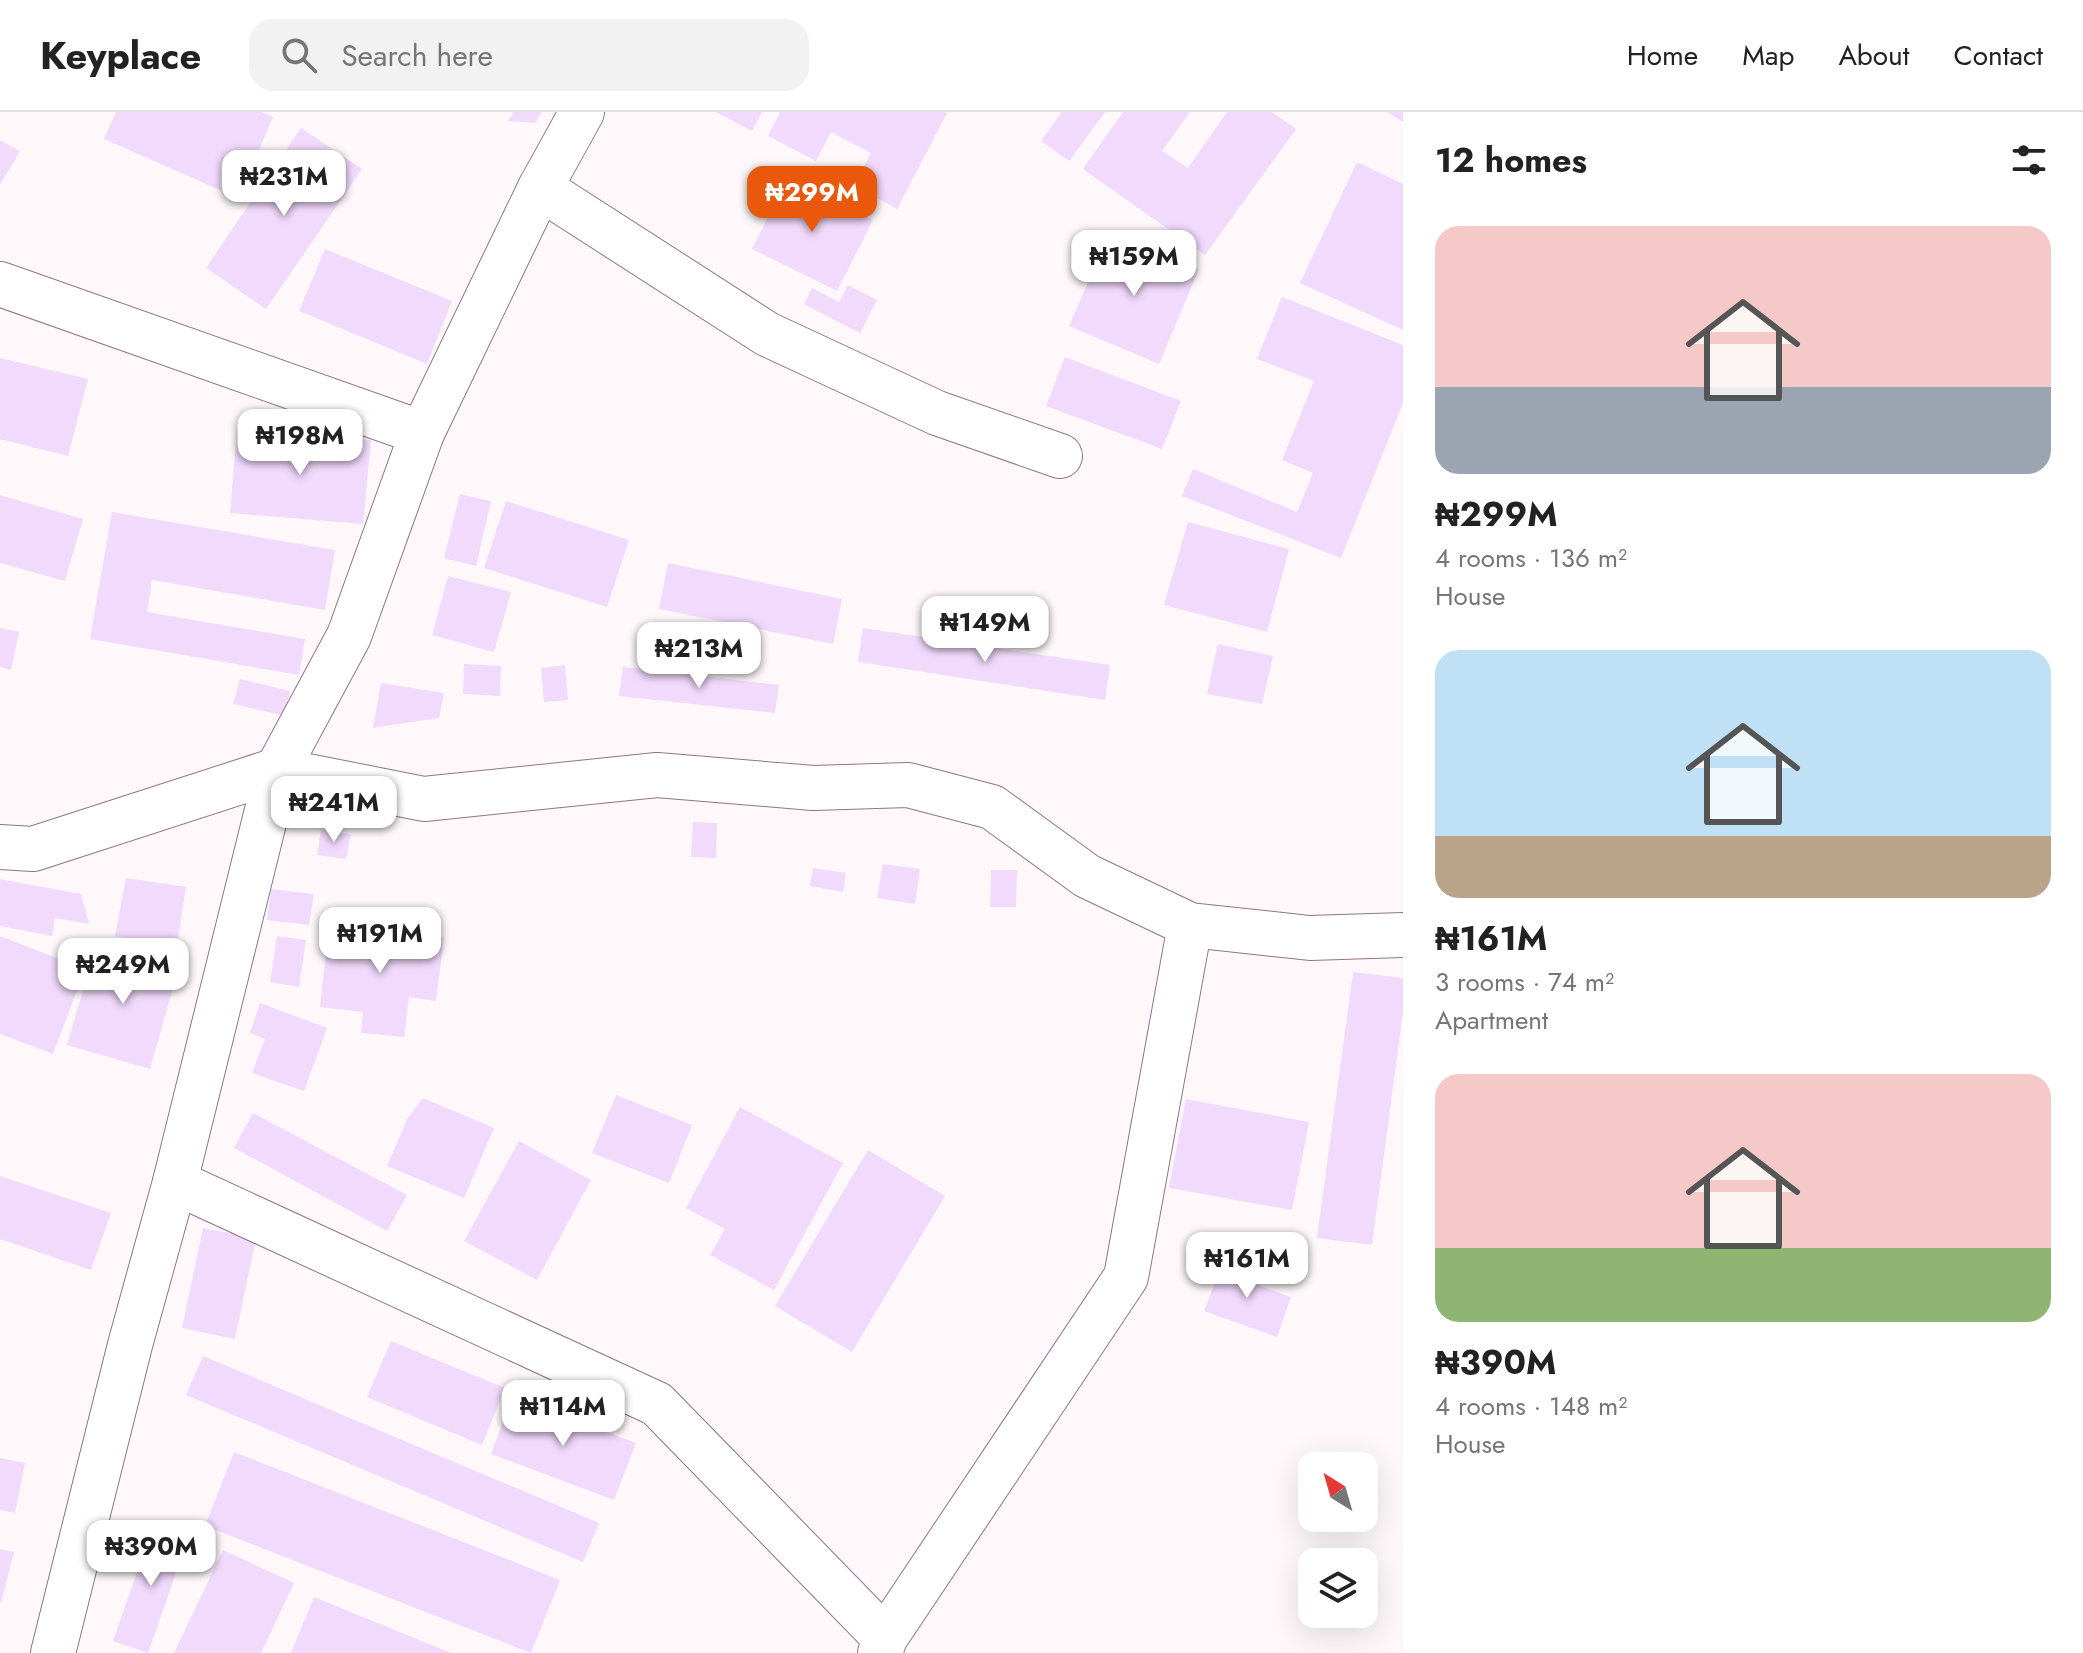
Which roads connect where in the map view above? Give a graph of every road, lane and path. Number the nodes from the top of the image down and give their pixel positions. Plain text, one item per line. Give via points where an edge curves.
1 (582, 112) edge
2 (540, 188) junction
3 (0, 284) edge
4 (422, 433) junction
5 (1060, 456) dead end
6 (277, 770) junction
7 (0, 847) edge
8 (1190, 925) junction
9 (1403, 935) edge
10 (175, 1182) junction
11 (882, 1646) edge
12 (53, 1653) edge

1 - 2 street
2 - 4 street
2 - 5 street via 767,334 937,413
3 - 4 street
4 - 6 street via 349,636
6 - 7 street via 33,849
6 - 8 street via 424,799 657,775 813,788 908,785 992,807 1087,876
6 - 10 street
8 - 9 street via 1310,938
8 - 11 street via 1126,1277
10 - 11 street via 657,1404
10 - 12 street

